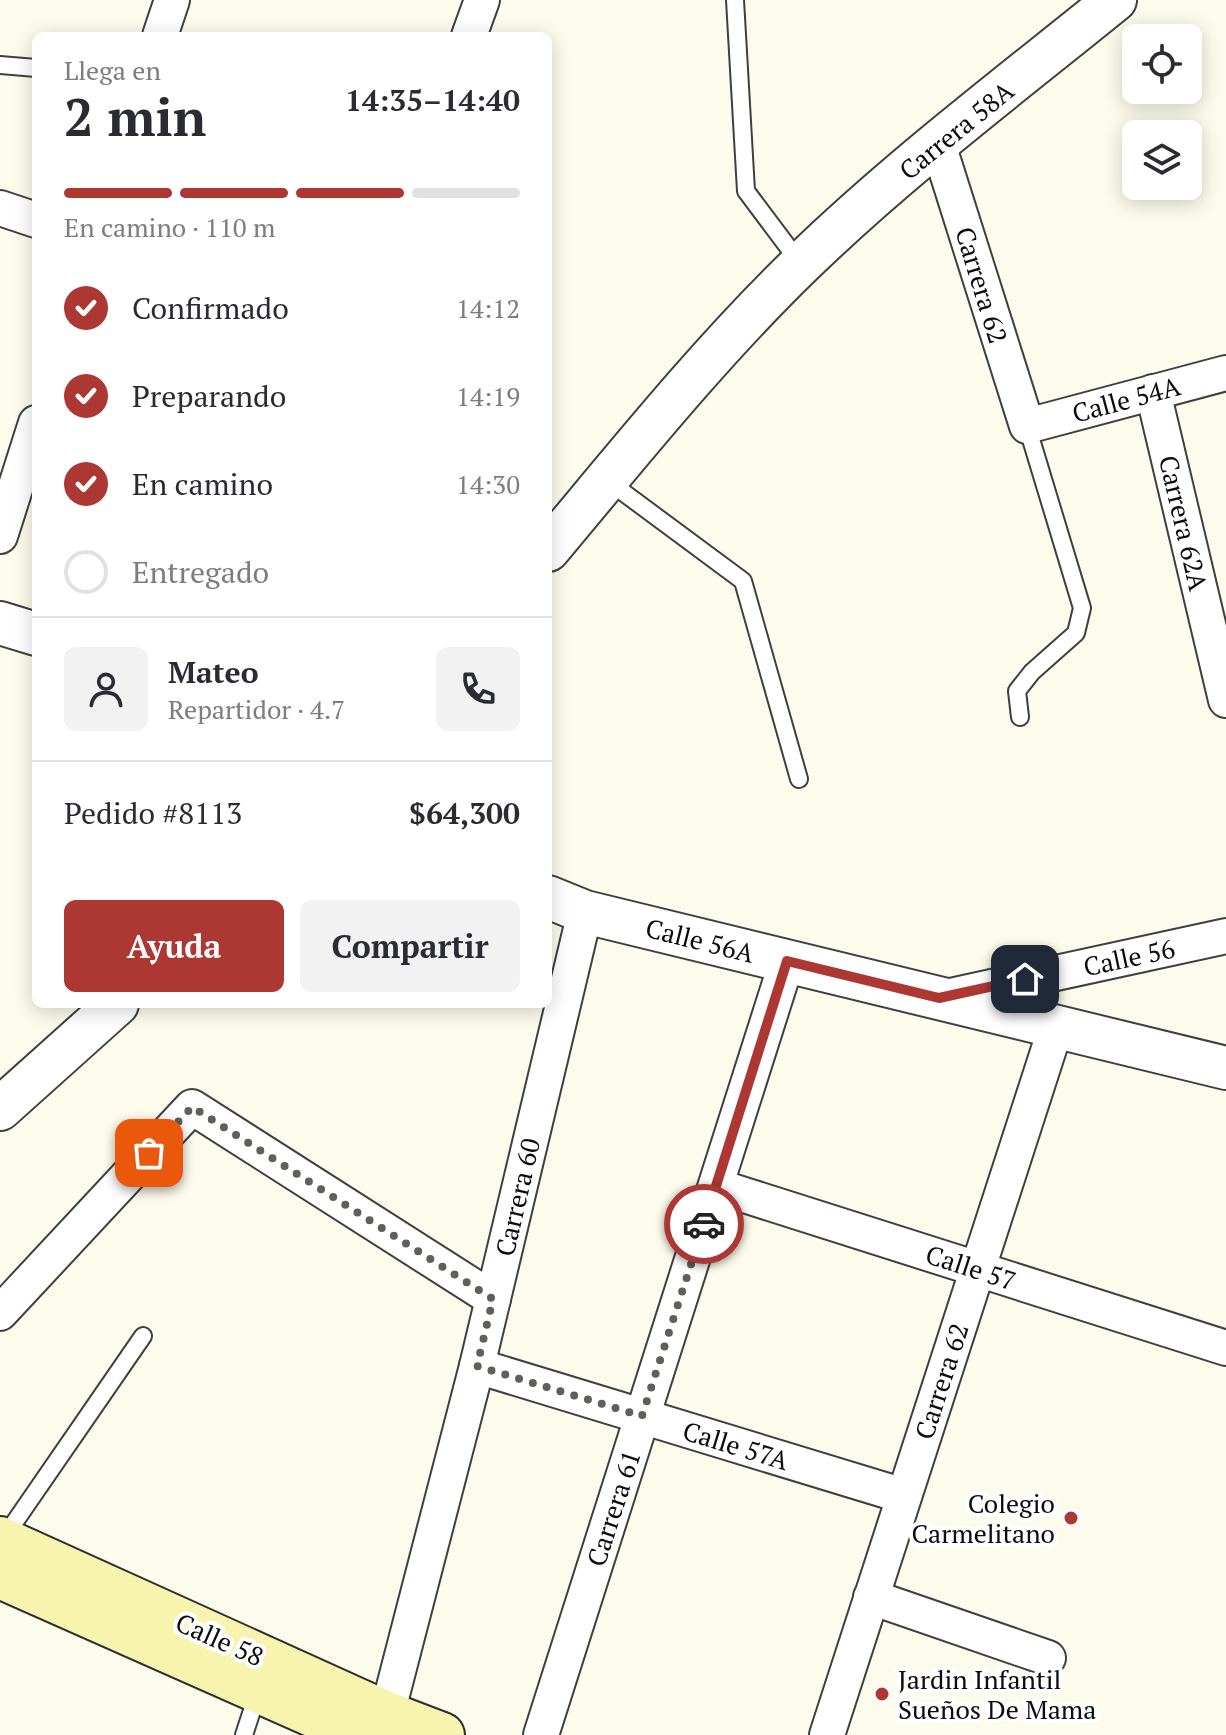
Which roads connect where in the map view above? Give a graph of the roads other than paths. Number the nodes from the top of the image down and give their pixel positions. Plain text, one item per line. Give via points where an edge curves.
1 (172, 0) edge
2 (482, 0) edge
3 (735, 0) edge
4 (1115, 0) edge
5 (161, 32) edge
6 (470, 32) edge
7 (0, 65) edge
8 (32, 68) edge
9 (938, 144) junction
10 (0, 208) edge
11 (32, 219) edge
12 (801, 264) junction
13 (1226, 373) edge
14 (1153, 392) junction
15 (1027, 426) junction
16 (32, 436) edge
17 (606, 480) junction
18 (0, 536) edge
19 (552, 545) edge
20 (0, 623) edge
21 (32, 633) edge
22 (1226, 700) edge
23 (1020, 717) dead end
24 (799, 779) dead end
25 (567, 905) edge
26 (1226, 936) edge
27 (787, 961) junction
28 (552, 985) edge
29 (939, 998) junction
30 (113, 1008) edge
31 (548, 1008) edge
32 (1056, 1027) junction
33 (1226, 1068) edge
34 (0, 1109) edge
35 (716, 1186) junction
36 (978, 1269) junction
37 (493, 1299) junction
38 (0, 1313) edge
39 (143, 1336) dead end
40 (1226, 1348) edge
41 (477, 1366) junction
42 (642, 1416) junction
43 (904, 1496) junction
44 (0, 1550) edge
45 (871, 1597) junction
46 (1048, 1658) dead end
47 (258, 1691) junction
48 (373, 1724) edge
49 (244, 1735) edge
50 (442, 1735) edge
51 (541, 1735) edge
52 (827, 1735) edge

1 - 5 street
2 - 6 street
3 - 12 lane via 746,191
4 - 9 street, Carrera 58A
7 - 8 lane
9 - 12 street, Carrera 58A
9 - 15 street, Carrera 62
10 - 11 street
12 - 17 street, Carrera 58A
13 - 14 street, Calle 54A
14 - 15 street, Calle 54A
14 - 22 street, Carrera 62A
15 - 23 lane via 1082,608 1076,633 1017,691
16 - 18 street
17 - 19 street, Carrera 58A
17 - 24 lane via 743,581
20 - 21 street
25 - 27 street, Calle 56A
25 - 28 street, Carrera 60
26 - 29 street, Calle 56
27 - 29 street, Calle 56A
27 - 35 street, Carrera 61
29 - 32 street, Calle 56A
30 - 34 street
31 - 37 street, Carrera 60
32 - 33 street, Calle 56A
32 - 36 street, Carrera 62
35 - 36 street, Calle 57
35 - 42 street, Carrera 61
36 - 40 street, Calle 57
36 - 43 street, Carrera 62
37 - 38 street via 192,1107
37 - 41 street, Carrera 60
39 - 44 lane
41 - 42 street, Calle 57A
41 - 48 street, Carrera 60
42 - 43 street, Calle 57A
42 - 51 street, Carrera 61
43 - 45 street, Carrera 62
44 - 47 main road, Calle 58
44 - 48 main road, Calle 58
45 - 46 street
45 - 52 street, Carrera 62
47 - 48 main road, Calle 58
47 - 49 lane
48 - 50 main road, Calle 58

